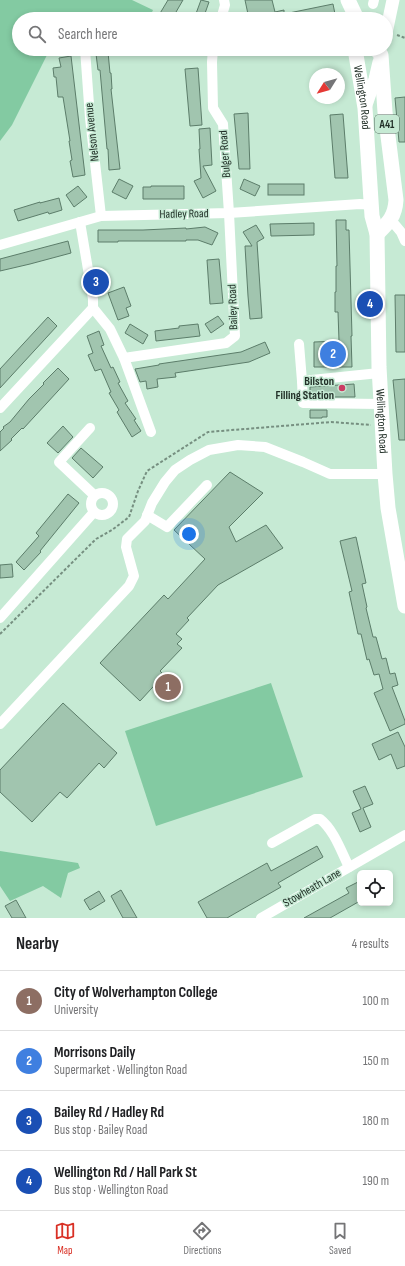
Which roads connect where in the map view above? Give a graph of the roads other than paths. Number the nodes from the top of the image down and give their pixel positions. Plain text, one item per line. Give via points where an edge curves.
1 (224, 0) edge
2 (348, 0) edge
3 (393, 0) edge
4 (223, 12) edge
5 (349, 12) edge
6 (354, 12) edge
7 (390, 12) edge
8 (86, 56) edge
9 (212, 56) edge
10 (356, 56) edge
11 (379, 56) edge
12 (380, 56) edge
13 (365, 108) junction
14 (395, 192) junction
15 (372, 205) junction
16 (229, 213) junction
17 (101, 216) junction
18 (391, 220) junction
19 (80, 222) junction
20 (377, 234) junction
21 (405, 241) edge
22 (0, 245) edge
23 (93, 308) junction
24 (299, 344) dead end
25 (124, 358) junction
26 (379, 373) junction
27 (302, 380) junction
28 (380, 404) junction
29 (0, 408) edge
30 (90, 428) dead end
31 (151, 432) dead end
32 (385, 474) junction
33 (207, 485) dead end
34 (94, 495) junction
35 (94, 512) junction
36 (147, 515) junction
37 (405, 606) edge
38 (1, 615) edge
39 (0, 724) edge
40 (405, 835) edge
41 (272, 843) dead end
42 (349, 867) junction
43 (261, 918) edge

1 - 4 street
2 - 5 highway
2 - 6 highway
3 - 7 main road
8 - 17 street, Nelson Avenue
9 - 16 street, Bulger Road via 213,108 223,124
10 - 13 highway, Wellington Road / A41
11 - 13 main road via 375,79
12 - 14 highway, A41
13 - 15 highway, Wellington Road / A41
14 - 15 highway
14 - 18 highway, A41 via 396,209
15 - 16 street, Hadley Road
15 - 18 highway
15 - 20 highway, A41
16 - 17 street, Hadley Road
16 - 25 street, Bailey Road via 235,336 226,343
17 - 19 street, Hadley Road
18 - 20 highway
18 - 21 street
19 - 22 street, Hadley Road
19 - 23 street
20 - 26 highway, Wellington Road / A41
23 - 25 street via 110,329
23 - 29 street
24 - 27 street
25 - 31 street
26 - 27 street
26 - 28 highway, Wellington Road / A41
27 - 28 street via 303,403
28 - 32 highway, Wellington Road / A41
30 - 34 street via 59,462
32 - 36 street via 330,474 265,447 238,445 209,450 175,470 165,482
32 - 37 highway, Wellington Road / A41 via 388,508
33 - 36 street via 167,527
34 - 35 street via 91,502
34 - 35 street via 105,493 111,497 113,504 108,513 101,515
35 - 38 street
36 - 39 street via 145,521 127,539 126,547 134,576 129,586
40 - 42 street, Stowheath Lane
41 - 42 street via 315,819 320,819 331,831
42 - 43 street, Stowheath Lane

